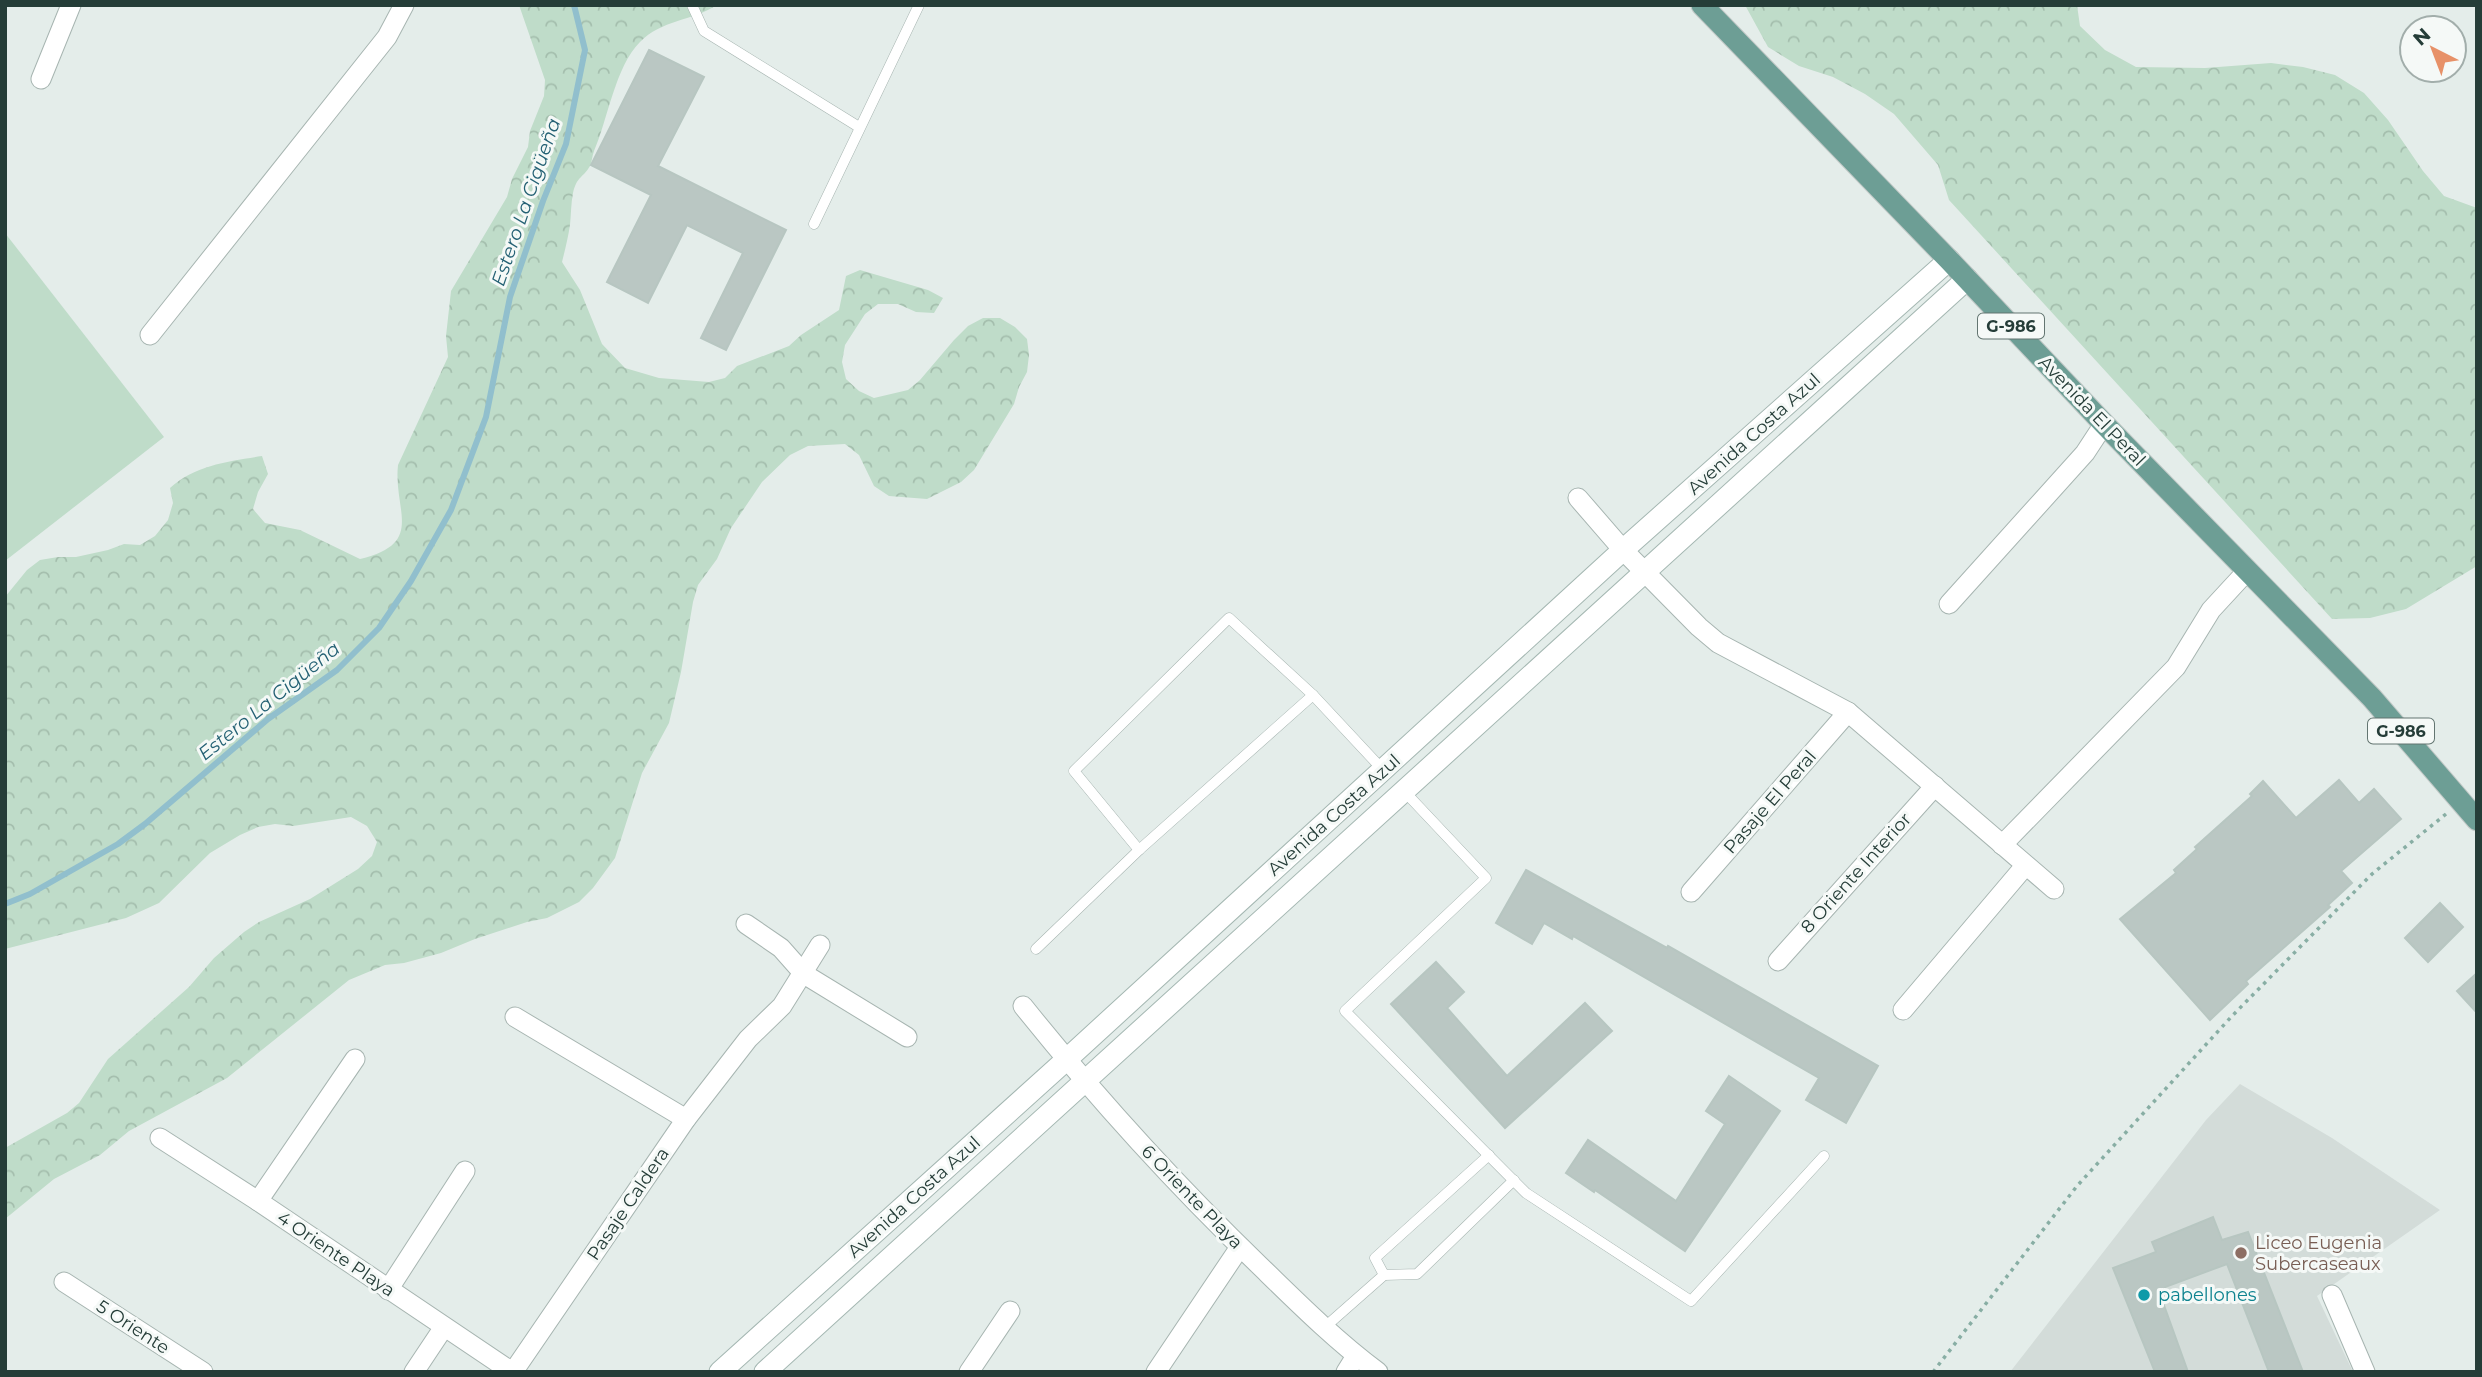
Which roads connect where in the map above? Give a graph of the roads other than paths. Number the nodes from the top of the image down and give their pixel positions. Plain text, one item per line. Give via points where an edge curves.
1 (71, 5) edge
2 (404, 5) edge
3 (692, 5) edge
4 (919, 5) edge
5 (1702, 5) edge
6 (41, 79) dead end
7 (859, 127) junction
8 (814, 224) dead end
9 (1949, 260) junction
10 (1967, 279) junction
11 (150, 335) dead end
12 (2104, 424) junction
13 (1578, 498) dead end
14 (1623, 550) junction
15 (2247, 571) junction
16 (1646, 573) junction
17 (1949, 604) dead end
18 (1313, 695) junction
19 (1848, 712) junction
20 (1383, 770) junction
21 (1935, 786) junction
22 (1405, 791) junction
23 (2477, 820) edge
24 (2002, 845) junction
25 (1139, 849) junction
26 (2025, 866) junction
27 (2054, 889) dead end
28 (1691, 892) dead end
29 (746, 924) dead end
30 (820, 945) dead end
31 (1036, 949) dead end
32 (1778, 961) dead end
33 (803, 974) junction
34 (1023, 1006) dead end
35 (1903, 1010) dead end
36 (515, 1017) dead end
37 (907, 1037) dead end
38 (355, 1059) dead end
39 (1066, 1060) junction
40 (1084, 1080) junction
41 (686, 1119) junction
42 (160, 1138) dead end
43 (1489, 1155) junction
44 (1824, 1156) dead end
45 (465, 1171) dead end
46 (1514, 1180) junction
47 (258, 1201) junction
48 (1240, 1247) junction
49 (1384, 1275) junction
50 (64, 1282) dead end
51 (388, 1290) junction
52 (2332, 1295) dead end
53 (1010, 1311) dead end
54 (444, 1327) junction
55 (1325, 1327) junction
56 (1351, 1364) edge
57 (203, 1372) edge
58 (414, 1372) edge
59 (513, 1372) edge
60 (720, 1372) edge
61 (765, 1372) edge
62 (969, 1372) edge
63 (1156, 1372) edge
64 (1377, 1372) edge
65 (2365, 1372) edge

1 - 6 street
2 - 11 street via 387,37
3 - 7 lane via 704,31
4 - 7 lane
5 - 9 main road, Avenida El Peral / G-986
7 - 8 lane
9 - 10 main road, Avenida El Peral / G-986
9 - 14 street, Avenida Costa Azul
10 - 12 main road, Avenida El Peral / G-986
10 - 16 street, Avenida Costa Azul
12 - 15 main road, Avenida El Peral / G-986
12 - 17 street via 2085,453
13 - 14 street
14 - 16 street
14 - 20 street, Avenida Costa Azul
15 - 23 main road, Avenida El Peral / G-986 via 2372,698
15 - 24 street via 2211,610 2176,667
16 - 19 street via 1718,643
16 - 22 street, Avenida Costa Azul
18 - 20 lane
18 - 25 lane
18 - 25 lane via 1229,618 1074,771
19 - 21 street
19 - 28 street, Pasaje El Peral
20 - 39 street, Avenida Costa Azul
21 - 24 street
21 - 32 street, 8 Oriente Interior
22 - 40 street, Avenida Costa Azul
22 - 43 lane via 1486,878 1345,1011
24 - 26 street
25 - 31 lane
26 - 27 street
26 - 35 street
29 - 33 street via 781,948
30 - 33 street, Pasaje Caldera
33 - 37 street
33 - 41 street, Pasaje Caldera via 782,1006 748,1039
34 - 39 street, 6 Oriente Playa
36 - 41 street
38 - 47 street
39 - 40 street, 6 Oriente Playa
39 - 60 street, Avenida Costa Azul
40 - 48 street, 6 Oriente Playa
40 - 61 street, Avenida Costa Azul
41 - 59 street, Pasaje Caldera
42 - 47 street, 4 Oriente Playa
43 - 46 lane
43 - 49 lane via 1375,1258
44 - 46 lane via 1691,1301 1526,1193
45 - 51 street
46 - 49 lane via 1417,1274
47 - 51 street, 4 Oriente Playa
48 - 55 street, 6 Oriente Playa
48 - 63 street
49 - 55 lane
50 - 57 street, 5 Oriente
51 - 54 street, 4 Oriente Playa
52 - 65 street
53 - 62 street
54 - 58 street
54 - 59 street, 4 Oriente Playa
55 - 56 street, 6 Oriente Playa
56 - 64 street, 6 Oriente Playa

